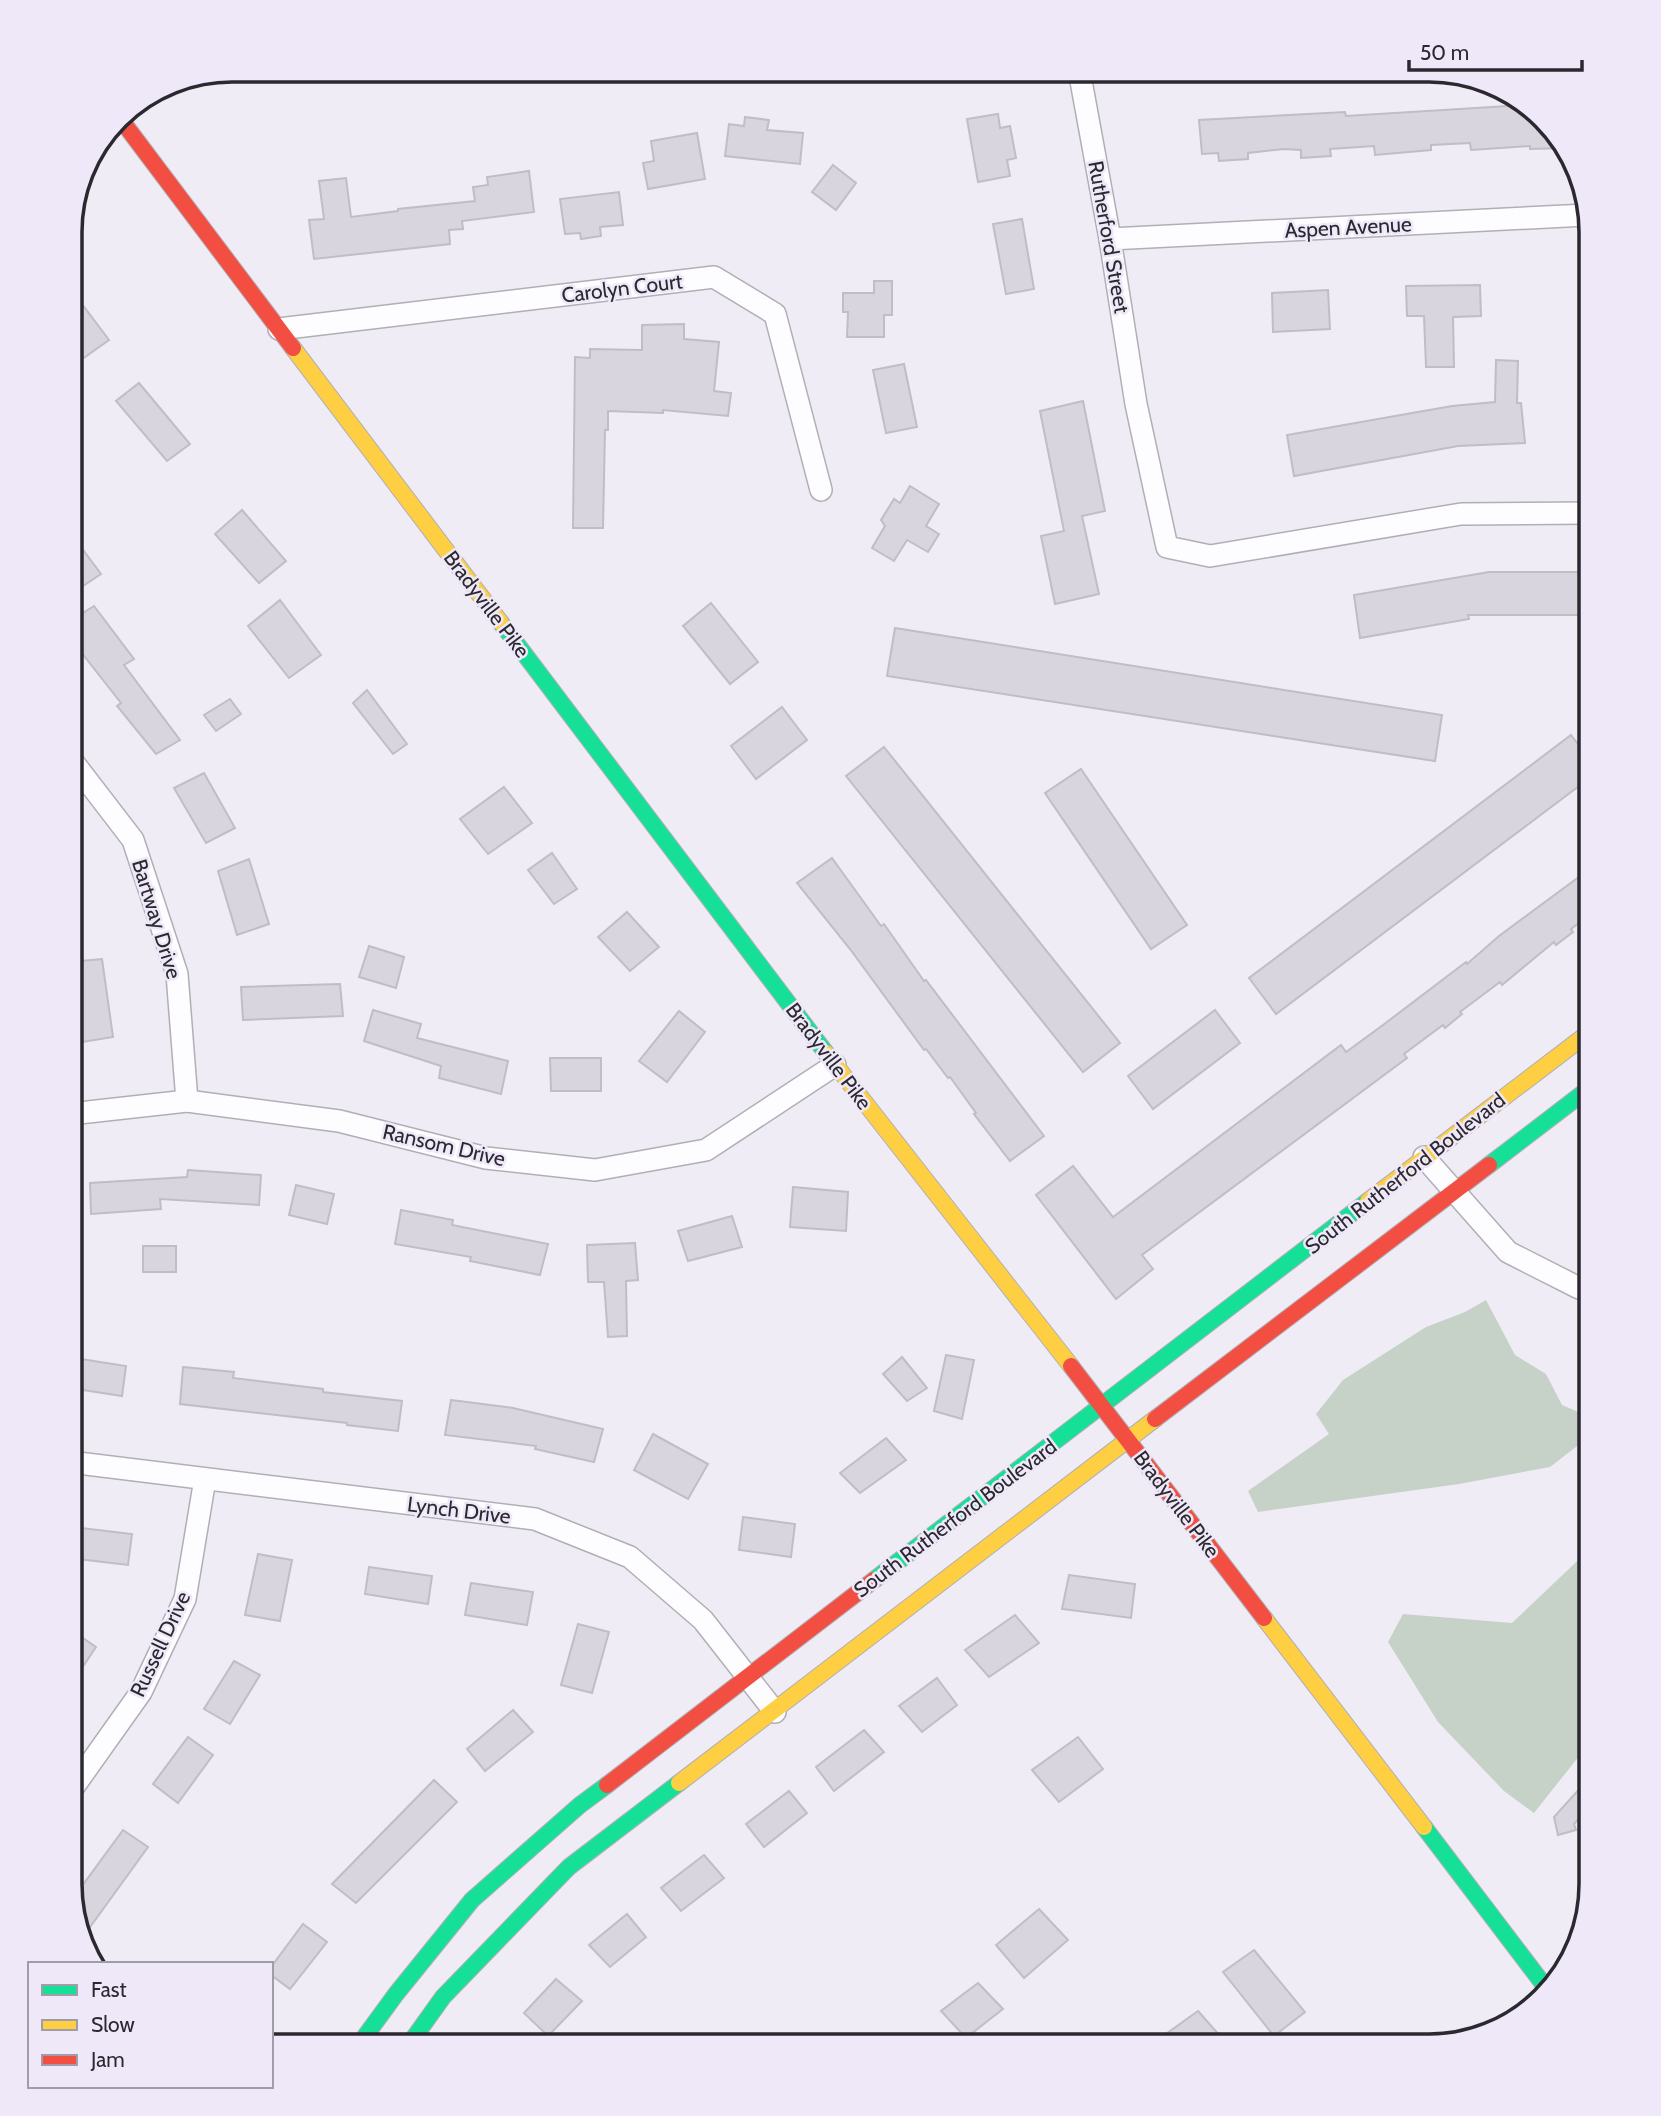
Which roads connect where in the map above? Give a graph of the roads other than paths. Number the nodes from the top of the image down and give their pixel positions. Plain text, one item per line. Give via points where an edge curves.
1 (1081, 83) edge
2 (126, 126) edge
3 (1577, 215) edge
4 (1110, 239) junction
5 (279, 329) junction
6 (821, 490) dead end
7 (1579, 513) edge
8 (83, 775) edge
9 (1579, 1040) edge
10 (835, 1065) junction
11 (1579, 1096) edge
12 (187, 1101) junction
13 (82, 1113) edge
14 (1424, 1157) junction
15 (1453, 1192) junction
16 (1579, 1288) edge
17 (1102, 1406) junction
18 (1129, 1440) junction
19 (82, 1464) edge
20 (205, 1479) junction
21 (747, 1676) junction
22 (775, 1712) junction
23 (82, 1775) edge
24 (1542, 1983) edge
25 (367, 2034) edge
26 (417, 2034) edge

1 - 4 street, Rutherford Street
2 - 5 main road, Bradyville Pike
3 - 4 street, Aspen Avenue
4 - 7 street, Rutherford Street via 1136,404 1167,547 1210,556 1461,514
5 - 6 street, Carolyn Court via 715,277 775,314
5 - 10 main road, Bradyville Pike
8 - 12 street, Bartway Drive via 133,841 177,974
9 - 14 main road, South Rutherford Boulevard
10 - 12 street, Ransom Drive via 706,1150 595,1170 486,1158 339,1121
10 - 17 main road, Bradyville Pike
11 - 15 main road, South Rutherford Boulevard
12 - 13 street, Ransom Drive
14 - 15 street
14 - 17 main road, South Rutherford Boulevard
15 - 16 street via 1507,1252
15 - 18 main road, South Rutherford Boulevard
17 - 18 main road, Bradyville Pike
17 - 21 main road, South Rutherford Boulevard
18 - 22 main road, South Rutherford Boulevard
18 - 24 main road, Bradyville Pike
19 - 20 street, Lynch Drive
20 - 21 street, Lynch Drive via 535,1519 630,1557 702,1620
20 - 23 street, Russell Drive via 185,1599 141,1692
21 - 22 street, Lynch Drive
21 - 25 main road, South Rutherford Boulevard via 580,1805 472,1900
22 - 26 main road, South Rutherford Boulevard via 569,1867 443,1997

